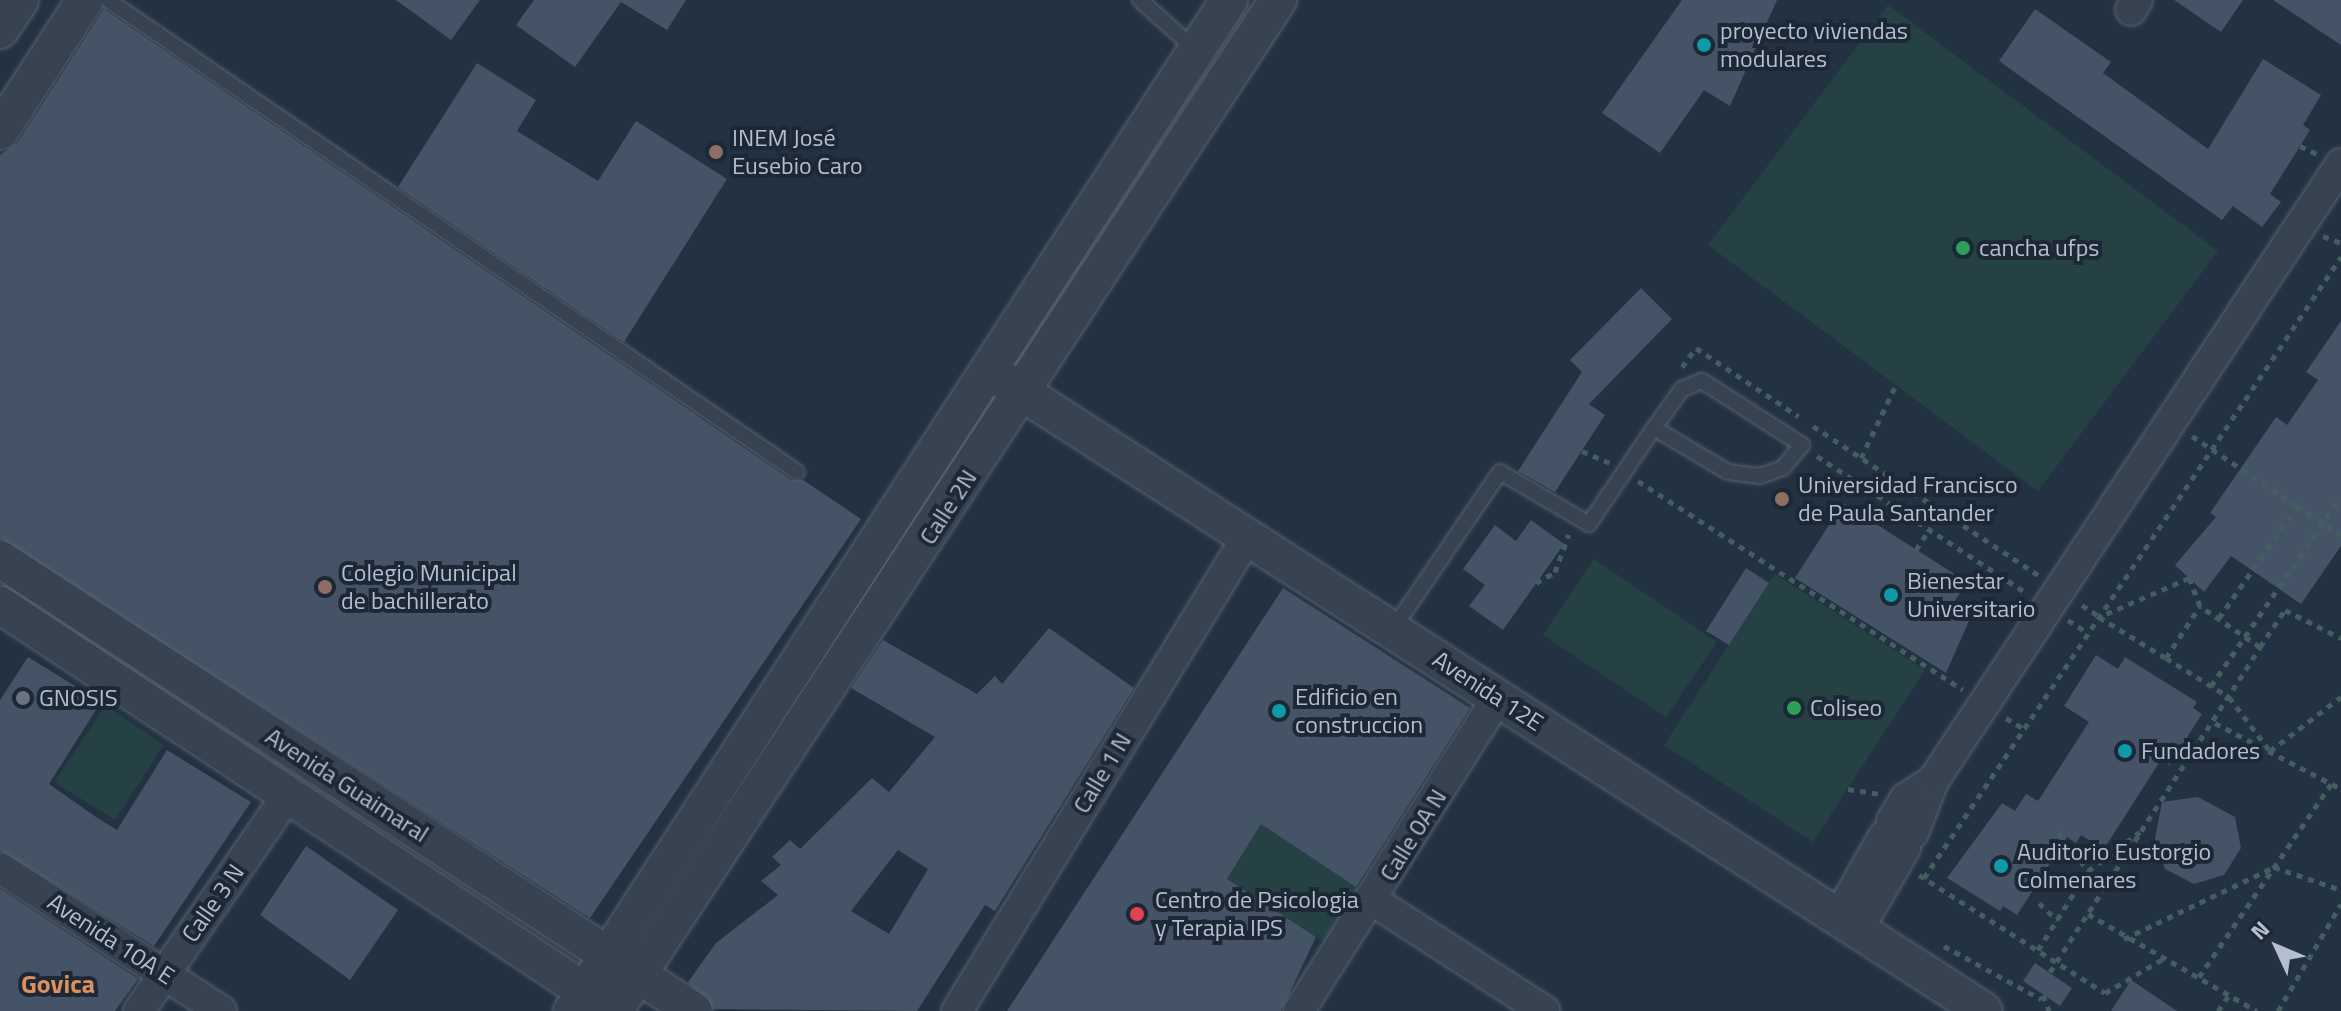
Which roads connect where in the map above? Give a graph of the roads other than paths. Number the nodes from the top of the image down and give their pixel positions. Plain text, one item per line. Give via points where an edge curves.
1 (20, 0) edge
2 (85, 0) edge
3 (108, 0) edge
4 (1140, 0) edge
5 (1229, 0) edge
6 (1278, 0) edge
7 (0, 30) edge
8 (1197, 51) junction
9 (0, 131) edge
10 (2341, 164) edge
11 (991, 373) junction
12 (1023, 391) junction
13 (1654, 428) junction
14 (797, 472) dead end
15 (1248, 536) junction
16 (0, 559) edge
17 (0, 605) edge
18 (1393, 630) junction
19 (1498, 698) junction
20 (288, 795) junction
21 (0, 868) edge
22 (1372, 900) junction
23 (1849, 923) junction
24 (622, 964) junction
25 (164, 974) junction
26 (600, 1007) edge
27 (139, 1011) edge
28 (221, 1011) edge
29 (694, 1011) edge
30 (957, 1011) edge
31 (1299, 1011) edge
32 (1544, 1011) edge
33 (1984, 1011) edge

1 - 7 street
2 - 9 street
3 - 14 lane
4 - 8 lane
5 - 8 street, Calle 2N
6 - 12 street, Calle 2N
8 - 11 street, Calle 2N
10 - 23 street via 1933,781
11 - 12 street, Avenida 12E
11 - 24 street, Calle 2N
12 - 15 street, Avenida 12E
12 - 24 street, Calle 2N
13 - 13 lane via 1682,389 1702,381 1802,445 1778,472 1744,476
13 - 18 lane via 1589,524 1500,472
15 - 18 street, Avenida 12E
15 - 30 street, Calle 1 N
16 - 24 street, Avenida Guaimaral
17 - 20 street, Avenida Guaimaral
18 - 19 street, Avenida 12E
19 - 22 street, Calle 0A N
19 - 23 street, Avenida 12E
20 - 25 street, Calle 3 N
20 - 26 street, Avenida Guaimaral
21 - 25 street, Avenida 10A E
22 - 31 street, Calle 0A N
22 - 32 street
23 - 33 street, Avenida 12E
24 - 26 street, Calle 2N
24 - 29 street, Avenida Guaimaral
25 - 27 street, Calle 3 N
25 - 28 street, Avenida 10A E

